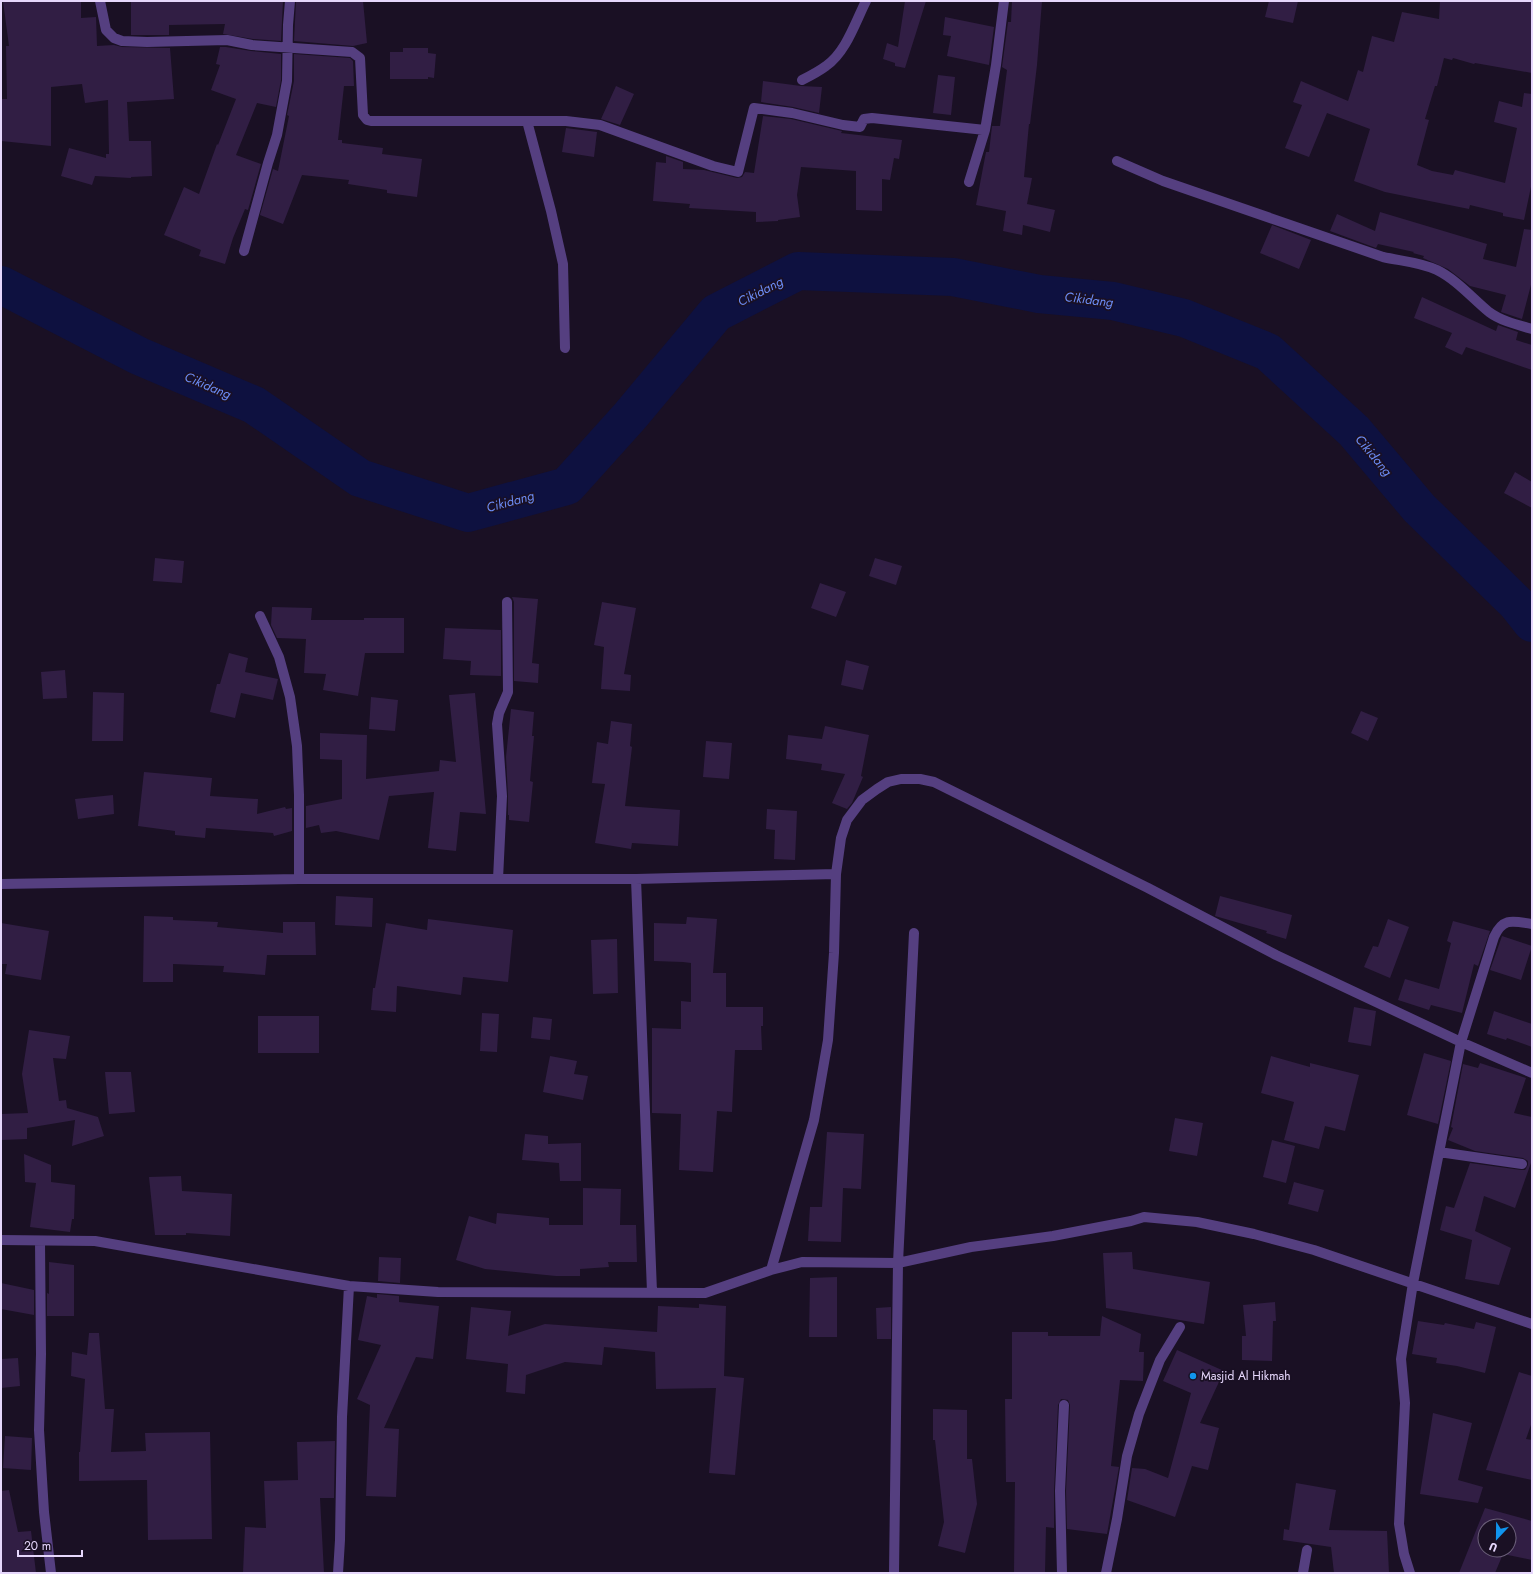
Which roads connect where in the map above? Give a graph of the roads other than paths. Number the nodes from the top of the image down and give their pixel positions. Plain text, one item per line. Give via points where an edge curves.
1 (100, 1) edge
2 (290, 1) edge
3 (866, 1) edge
4 (1004, 1) edge
5 (289, 47) junction
6 (802, 80) dead end
7 (527, 121) junction
8 (985, 130) junction
9 (1117, 161) dead end
10 (969, 182) dead end
11 (244, 251) dead end
12 (1532, 329) edge
13 (565, 348) dead end
14 (507, 602) dead end
15 (260, 616) dead end
16 (836, 874) junction
17 (299, 879) junction
18 (498, 879) junction
19 (636, 879) junction
20 (1, 884) edge
21 (1532, 924) edge
22 (914, 933) dead end
23 (1461, 1042) junction
24 (1532, 1073) edge
25 (1439, 1152) junction
26 (1522, 1164) dead end
27 (1, 1240) edge
28 (40, 1241) junction
29 (898, 1263) junction
30 (771, 1270) junction
31 (1413, 1283) junction
32 (349, 1286) junction
33 (652, 1292) junction
34 (1532, 1324) edge
35 (1180, 1327) dead end
36 (1064, 1405) dead end
37 (1307, 1550) dead end
38 (51, 1573) edge
39 (338, 1573) edge
40 (894, 1573) edge
41 (1062, 1573) edge
42 (1106, 1573) edge
43 (1303, 1573) edge
44 (1410, 1573) edge

1 - 5 street via 106,30 114,38 122,41 227,40 252,45
2 - 5 street
3 - 6 street via 840,53 827,66
4 - 8 street
5 - 7 street via 343,50 357,54 360,58 362,115 368,120
5 - 11 street via 287,81 277,135
7 - 8 street via 566,121 600,125 713,166 738,172 754,108 860,127 864,119 872,118
7 - 13 street via 563,264
8 - 10 street
9 - 12 street via 1163,181 1383,257 1436,270 1452,279 1490,312 1506,321
14 - 18 street via 508,692 497,724 502,796
15 - 17 street via 278,657 290,698 297,746
16 - 19 street
16 - 23 street via 841,838 847,820 862,800 888,782 920,779 934,782 1148,888 1276,955
16 - 30 street via 828,1040 814,1120
17 - 18 street
17 - 20 street
18 - 19 street
19 - 33 street
21 - 23 street via 1510,921 1499,927
22 - 29 street
23 - 24 street
23 - 25 street
25 - 26 street
25 - 31 street
27 - 28 street
28 - 32 street via 95,1242
28 - 38 street via 39,1430
29 - 30 street via 802,1262
29 - 31 street via 972,1247 1053,1236 1144,1217 1197,1222 1254,1234 1314,1250
29 - 40 street
30 - 33 street via 705,1293
31 - 34 street
31 - 44 street via 1401,1359 1405,1403 1399,1524
32 - 33 street via 438,1292
32 - 39 street
35 - 42 street via 1160,1360 1137,1421 1127,1456
36 - 41 street via 1060,1491
37 - 43 street

